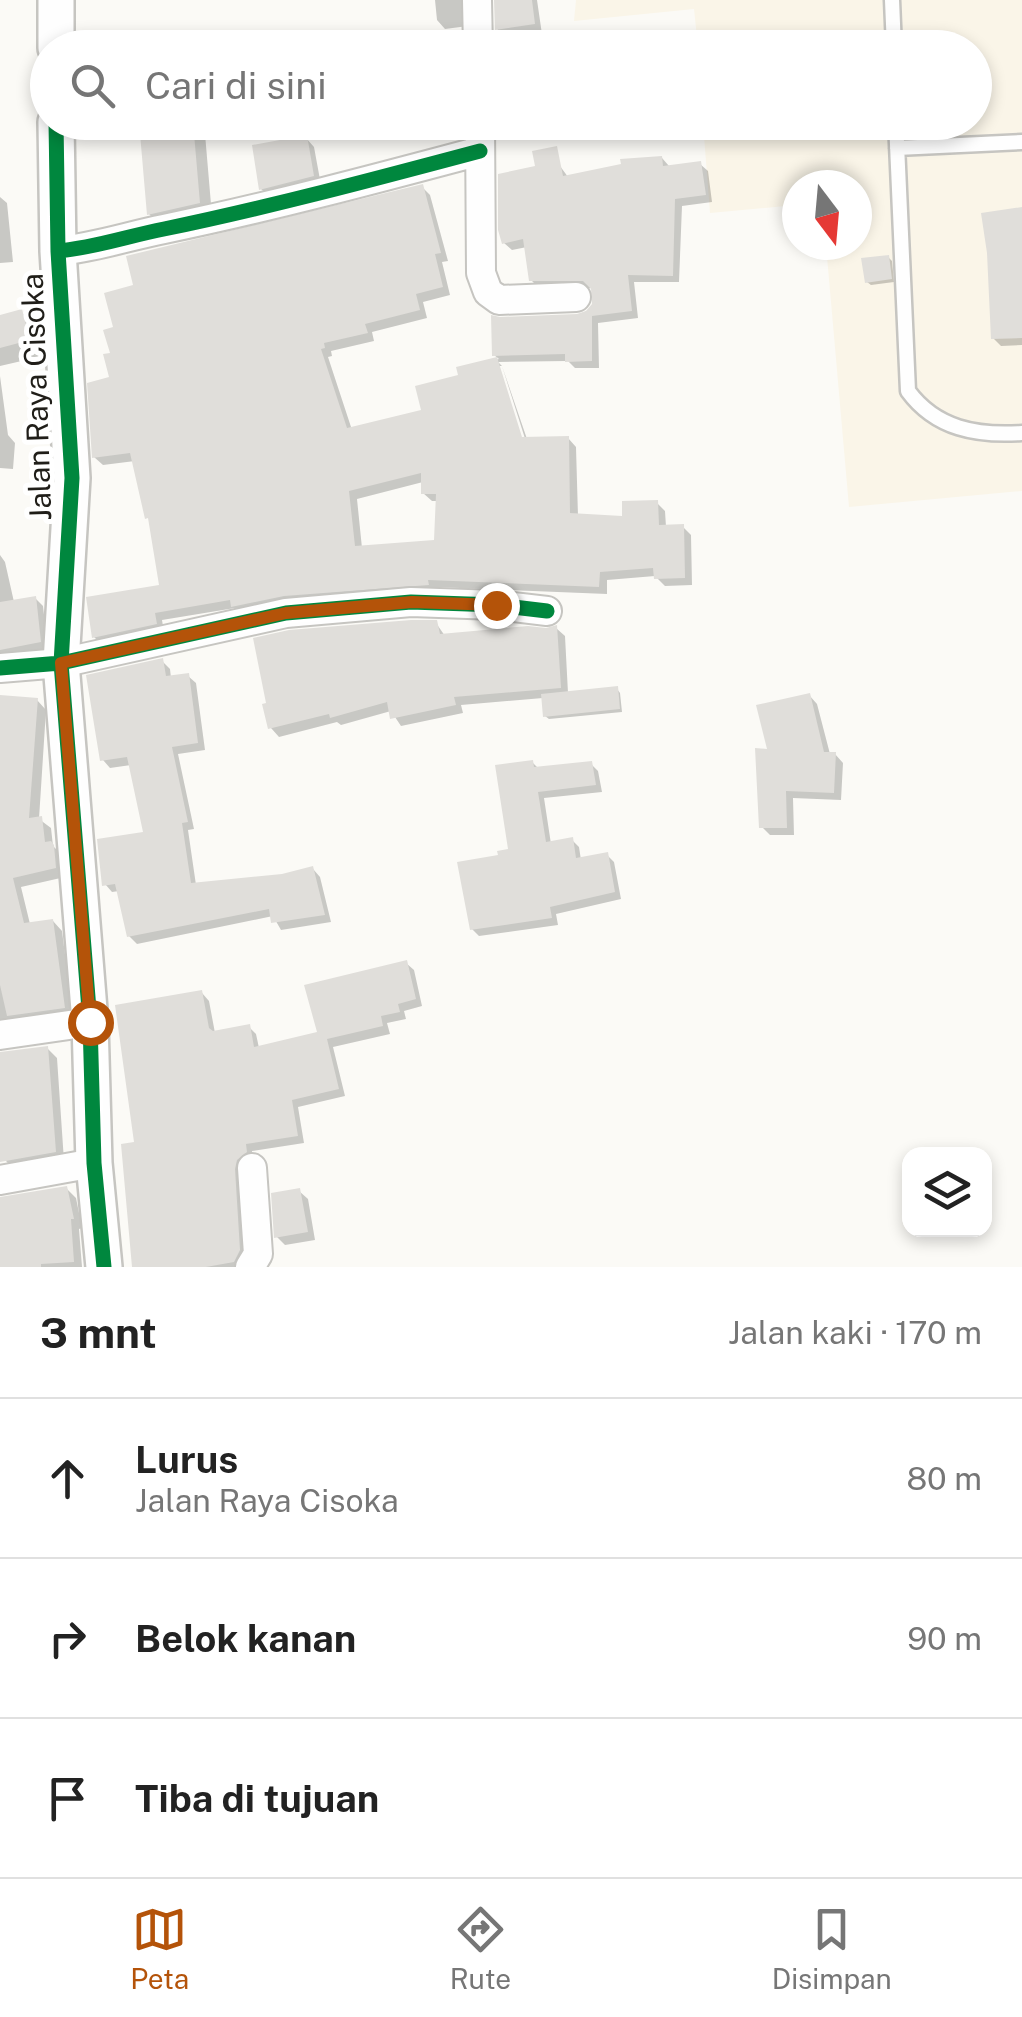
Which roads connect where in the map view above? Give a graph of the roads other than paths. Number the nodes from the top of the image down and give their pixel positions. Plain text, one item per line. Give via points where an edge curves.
1 (56, 0) edge
2 (477, 0) edge
3 (892, 0) edge
4 (56, 30) edge
5 (478, 30) edge
6 (893, 30) edge
7 (56, 140) edge
8 (480, 140) edge
9 (896, 140) edge
10 (1022, 142) edge
11 (896, 148) junction
12 (480, 152) junction
13 (58, 251) junction
14 (576, 297) dead end
15 (1022, 433) edge
16 (547, 612) dead end
17 (61, 663) junction
18 (0, 668) edge
19 (90, 1022) junction
20 (0, 1035) edge
21 (94, 1163) junction
22 (252, 1168) dead end
23 (0, 1180) edge
24 (104, 1267) edge
25 (250, 1267) edge

1 - 4 street
2 - 5 street
3 - 6 lane
7 - 13 street, Jalan Raya Cisoka
8 - 12 street
9 - 11 lane
10 - 11 lane
11 - 15 lane via 908,391 922,410 946,424 989,435
12 - 13 street via 251,211
12 - 14 street via 481,273 488,292 499,300
13 - 17 street, Jalan Raya Cisoka via 72,478
16 - 17 street via 412,602 286,613
17 - 18 street
17 - 19 street, Jalan Raya Cisoka
19 - 20 street
19 - 21 street, Jalan Raya Cisoka
21 - 23 street
21 - 24 street, Jalan Raya Cisoka
22 - 25 street via 258,1254

